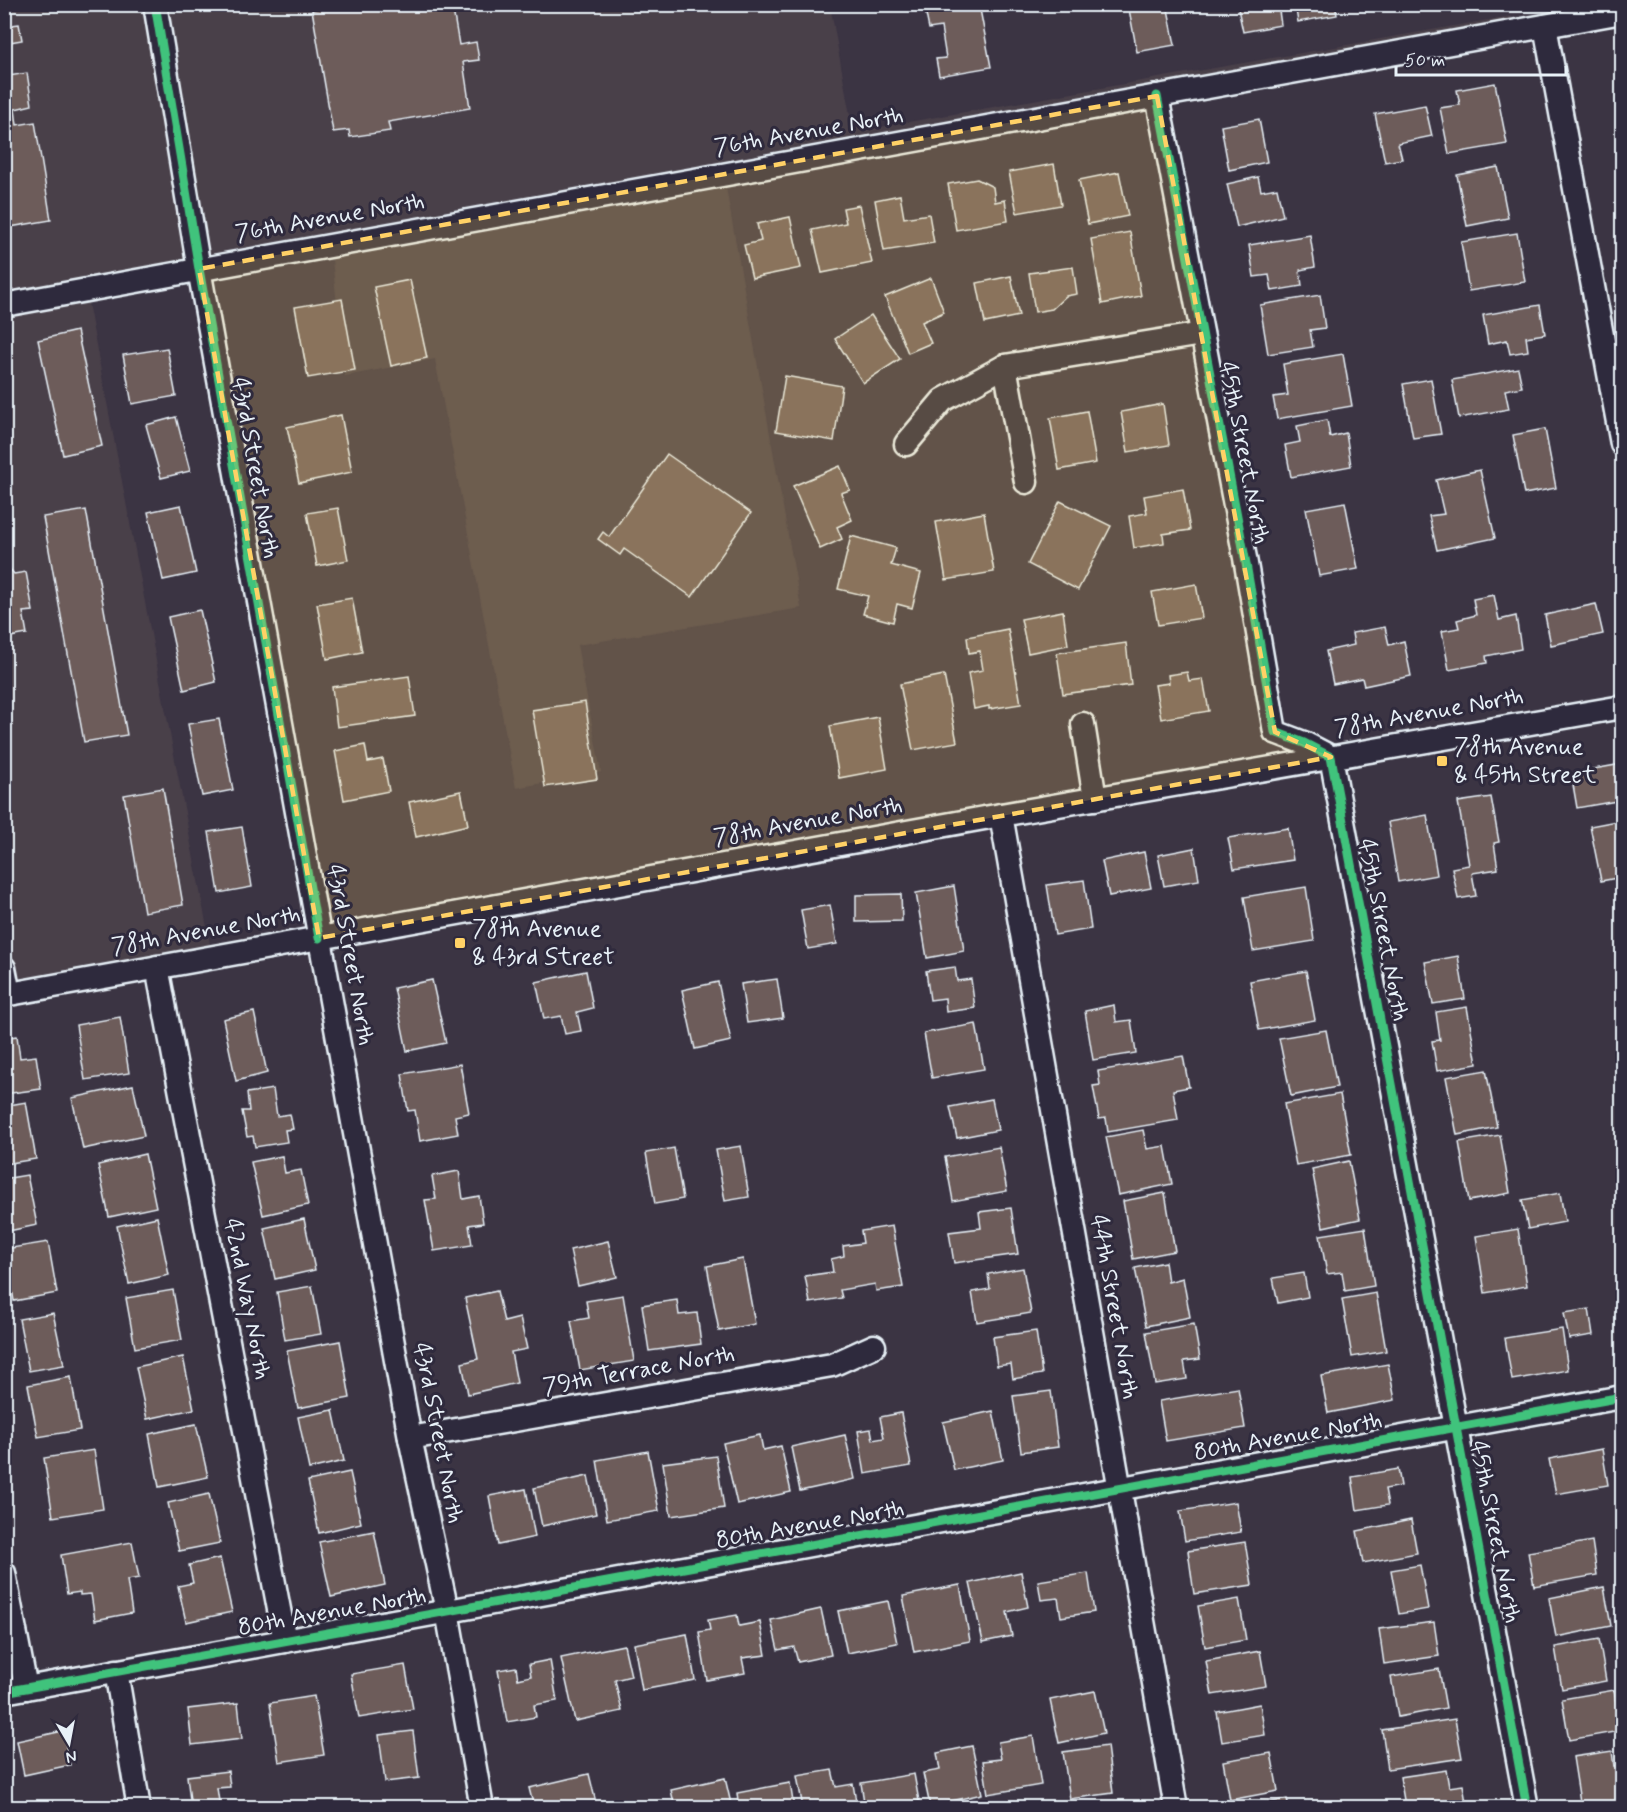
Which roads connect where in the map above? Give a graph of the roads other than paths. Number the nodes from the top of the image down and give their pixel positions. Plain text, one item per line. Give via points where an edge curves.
1 (154, 4) edge
2 (1623, 12) edge
3 (1545, 27) junction
4 (1157, 96) junction
5 (199, 269) junction
6 (4, 305) edge
7 (1202, 334) junction
8 (1005, 366) junction
9 (906, 444) dead end
10 (1623, 444) edge
11 (1026, 482) dead end
12 (1623, 707) edge
13 (1083, 724) dead end
14 (1332, 757) junction
15 (1095, 799) junction
16 (1001, 815) junction
17 (319, 938) junction
18 (4, 968) edge
19 (157, 968) junction
20 (7, 994) edge
21 (874, 1346) dead end
22 (1623, 1397) edge
23 (1456, 1426) junction
24 (410, 1438) junction
25 (1118, 1488) junction
26 (4, 1573) edge
27 (447, 1611) junction
28 (285, 1641) junction
29 (116, 1671) junction
30 (15, 1690) edge
31 (139, 1808) edge
32 (483, 1808) edge
33 (1176, 1808) edge
34 (1527, 1808) edge

1 - 5 street, 43rd Street North
2 - 3 street, 76th Avenue North
3 - 4 street, 76th Avenue North
3 - 10 street
4 - 5 street, 76th Avenue North
4 - 7 street, 45th Street North
5 - 6 street, 76th Avenue North
5 - 17 street, 43rd Street North
7 - 8 street
7 - 14 street, 45th Street North via 1275,732
8 - 9 street via 943,400
8 - 11 street
12 - 14 street, 78th Avenue North
13 - 15 street
14 - 15 street, 78th Avenue North
14 - 23 street, 45th Street North
15 - 16 street, 78th Avenue North
16 - 17 street, 78th Avenue North
16 - 25 street, 44th Street North
17 - 19 street, 78th Avenue North
17 - 24 street, 43rd Street North
18 - 20 street
19 - 20 street, 78th Avenue North
19 - 28 street, 42nd Way North
21 - 24 street, 79th Terrace North via 832,1365
22 - 23 street, 80th Avenue North
23 - 25 street, 80th Avenue North
23 - 34 street, 45th Street North
24 - 27 street, 43rd Street North
25 - 27 street, 80th Avenue North
25 - 33 street, 44th Street North
26 - 30 street
27 - 28 street, 80th Avenue North
27 - 32 street, 43rd Street North
28 - 29 street, 80th Avenue North
29 - 30 street, 80th Avenue North
29 - 31 street

